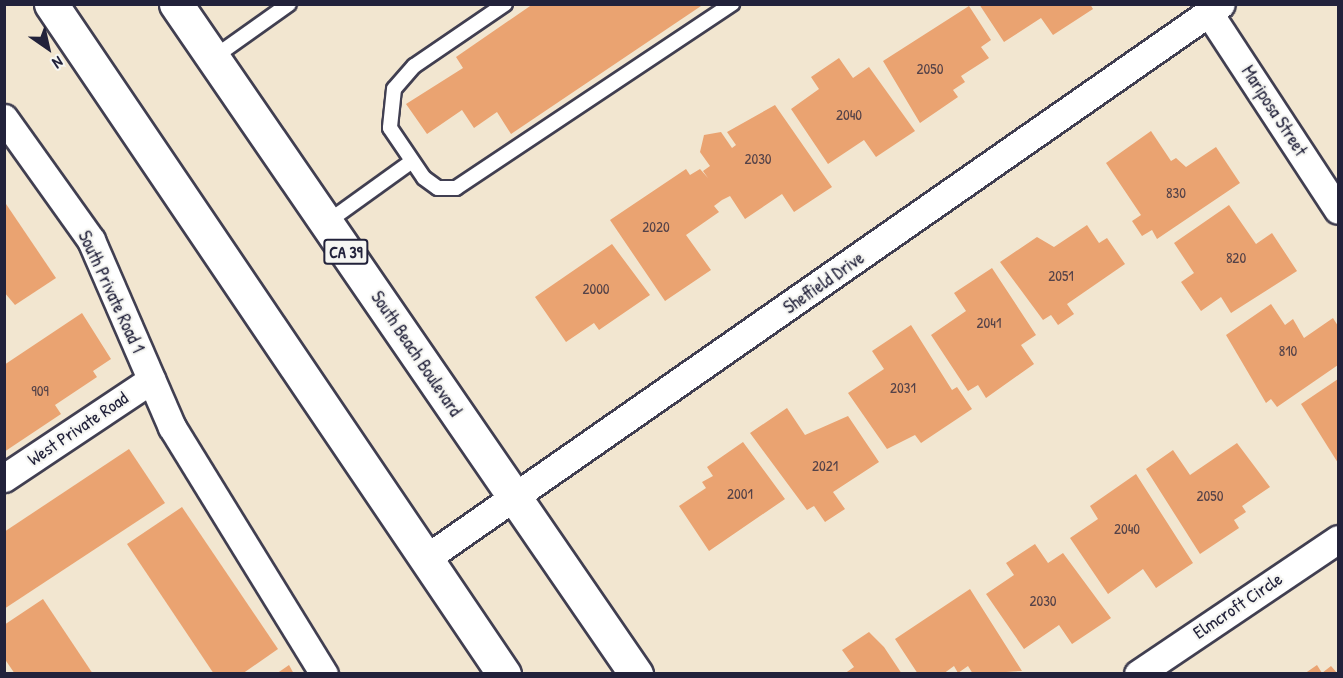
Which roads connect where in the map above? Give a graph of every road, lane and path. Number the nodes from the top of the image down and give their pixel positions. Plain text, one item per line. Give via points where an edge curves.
1 (51, 4) edge
2 (176, 4) edge
3 (290, 4) edge
4 (505, 4) edge
5 (732, 4) edge
6 (1215, 9) edge
7 (213, 58) junction
8 (4, 118) edge
9 (411, 162) junction
10 (1338, 210) edge
11 (326, 223) junction
12 (151, 380) junction
13 (4, 478) edge
14 (516, 500) junction
15 (1338, 539) edge
16 (425, 559) junction
17 (324, 674) edge
18 (504, 674) edge
19 (636, 674) edge
20 (1138, 674) edge

1 - 16 main road
2 - 7 main road, South Beach Boulevard / CA 39
3 - 7 lane
4 - 9 lane via 414,66 394,89 390,128
5 - 9 lane via 456,188 438,188
6 - 10 street, Mariposa Street
6 - 14 street, Sheffield Drive
7 - 11 main road, South Beach Boulevard / CA 39
8 - 12 street, South Private Road 1 via 91,240
9 - 11 lane
11 - 14 main road, South Beach Boulevard / CA 39
12 - 13 street, West Private Road
12 - 17 street, South Private Road 1 via 172,427
14 - 16 street, Sheffield Drive
14 - 19 main road, South Beach Boulevard / CA 39
15 - 20 street, Elmcroft Circle
16 - 18 main road

